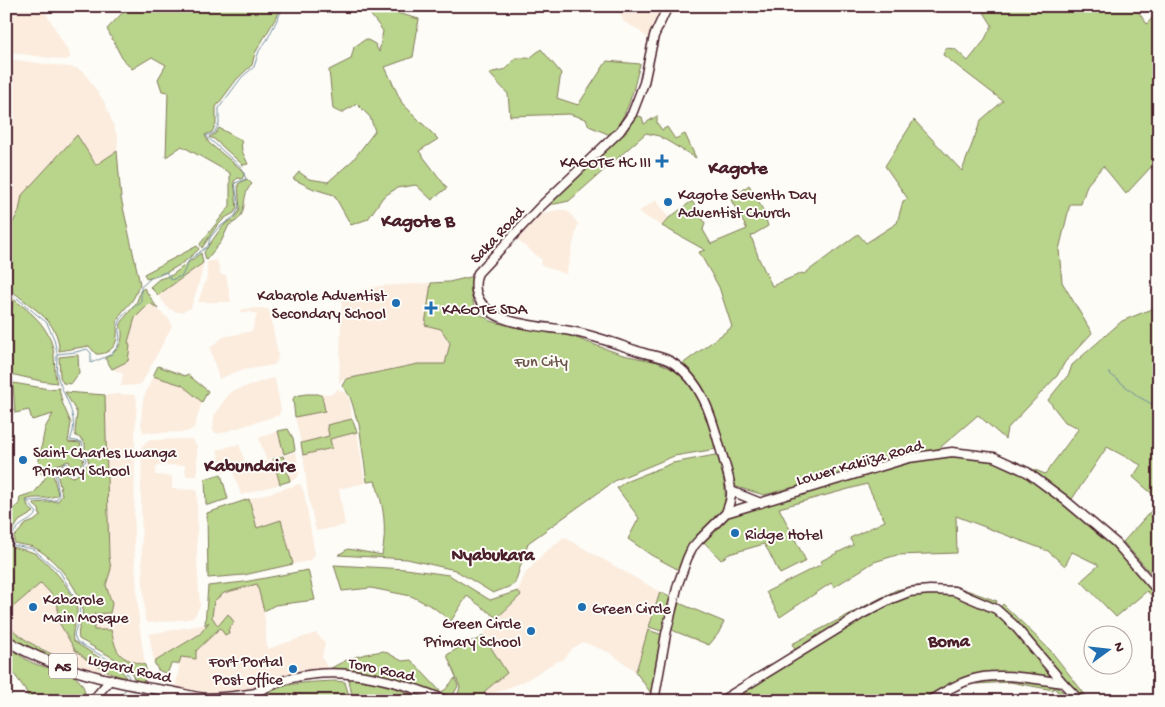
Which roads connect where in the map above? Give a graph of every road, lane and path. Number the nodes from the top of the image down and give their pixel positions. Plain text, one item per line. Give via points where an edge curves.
1 (668, 6) edge
2 (732, 491) junction
3 (761, 503) junction
4 (726, 514) junction
5 (1159, 592) edge
6 (6, 640) edge
7 (111, 679) junction
8 (1063, 683) junction
9 (252, 697) edge
10 (92, 701) edge
11 (448, 701) edge
12 (654, 701) edge
13 (722, 701) edge
14 (929, 701) edge
15 (1080, 701) edge

1 - 2 main road, Saka Road via 654,36 644,83 632,114 620,131 539,208 478,273 475,288 478,300 495,315 517,323 575,332 672,362 695,384 705,401
2 - 3 main road
2 - 4 main road, Saka Road
3 - 4 main road, Lower Kakiiza Road
3 - 5 main road, Lower Kakiiza Road via 909,458 952,452 994,456 1027,472 1065,500 1116,543
4 - 12 main road, Lower Kakiiza Road via 692,548 687,559 666,634
6 - 7 highway, Lugard Road / A5 via 51,663
7 - 9 highway, Lugard Road / A5 via 201,698
7 - 10 main road
8 - 13 main road via 996,608 954,591 930,590 909,592 884,603
8 - 14 main road via 980,677
8 - 15 main road
9 - 11 main road, Toro Road via 292,678 352,673 428,692

